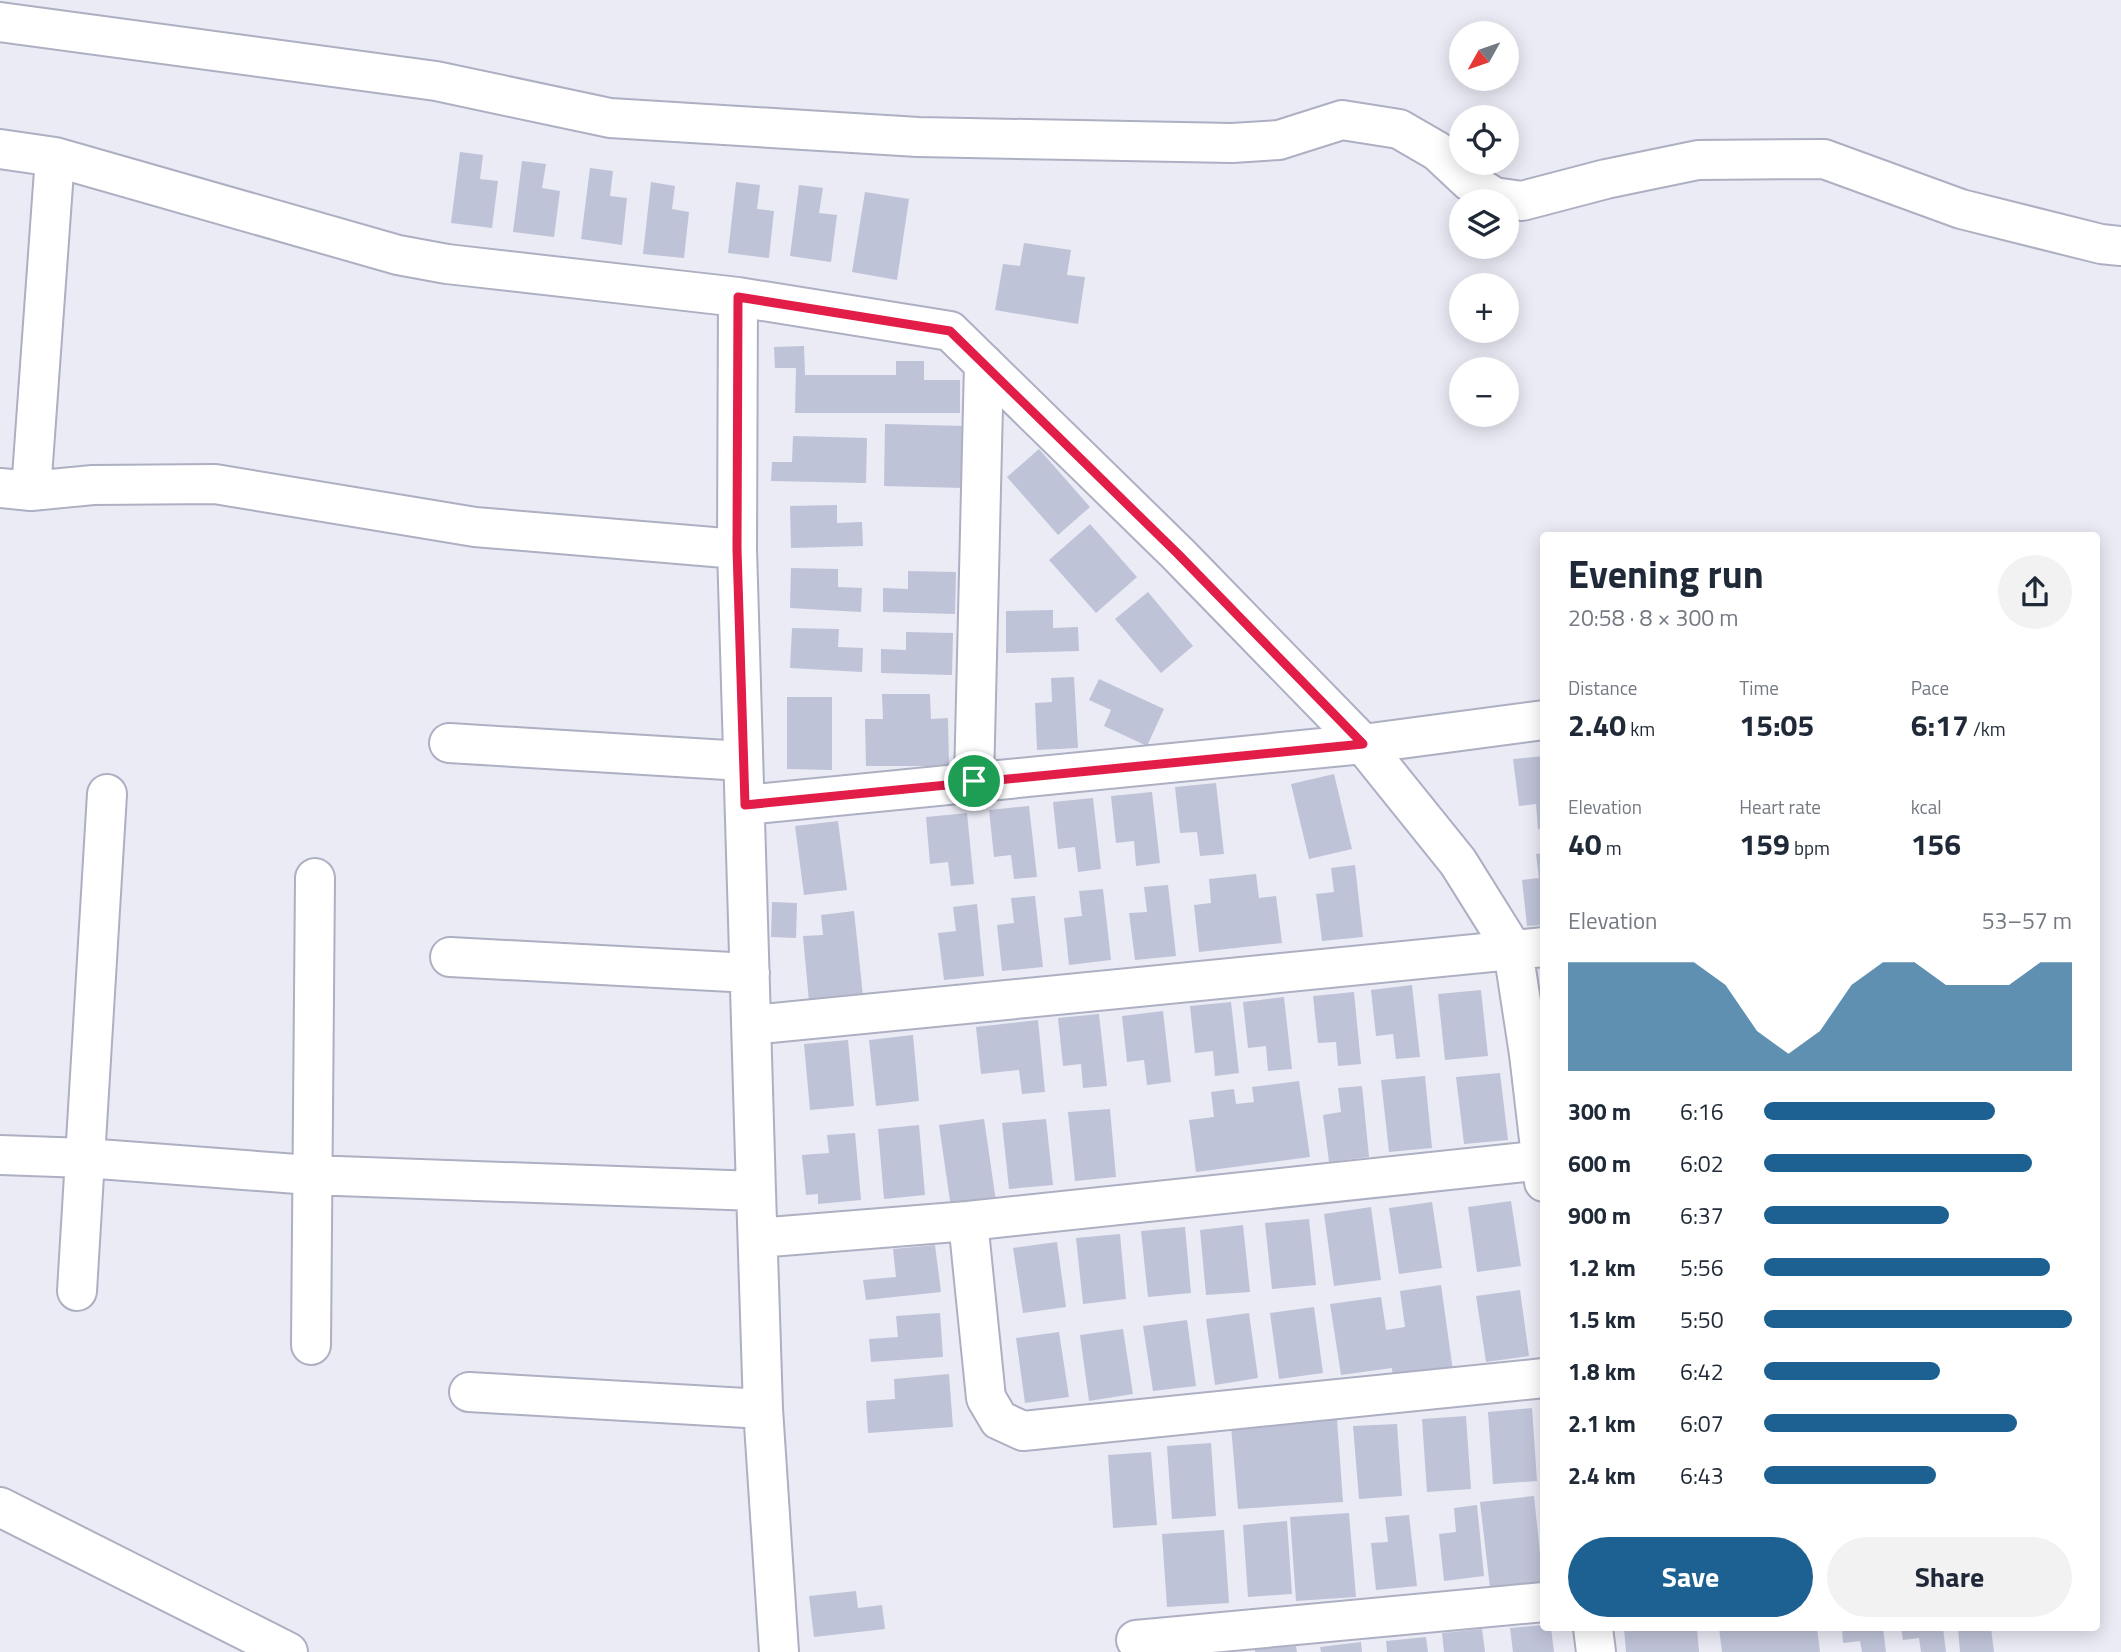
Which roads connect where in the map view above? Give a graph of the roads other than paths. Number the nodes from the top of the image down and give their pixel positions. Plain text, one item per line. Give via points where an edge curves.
1 (0, 22) edge
2 (0, 149) edge
3 (55, 157) junction
4 (2121, 246) edge
5 (738, 297) junction
6 (984, 364) junction
7 (15, 489) edge
8 (737, 549) junction
9 (1540, 721) edge
10 (449, 743) dead end
11 (1363, 744) junction
12 (743, 761) junction
13 (974, 781) junction
14 (107, 794) dead end
15 (745, 805) junction
16 (315, 878) dead end
17 (1528, 948) edge
18 (450, 957) dead end
19 (750, 973) junction
20 (752, 1025) junction
21 (1540, 1143) edge
22 (0, 1156) edge
23 (85, 1158) junction
24 (1540, 1167) edge
25 (310, 1175) junction
26 (756, 1191) junction
27 (968, 1221) junction
28 (758, 1238) junction
29 (77, 1290) dead end
30 (311, 1345) dead end
31 (1540, 1378) edge
32 (469, 1392) dead end
33 (763, 1409) junction
34 (0, 1507) edge
35 (1540, 1602) edge
36 (1593, 1631) edge
37 (1136, 1640) dead end
38 (288, 1652) edge
39 (779, 1652) edge
40 (1596, 1652) edge

1 - 4 street via 436,81 611,118 918,137 1232,144 1279,140 1342,120 1399,129 1437,151 1494,197 1522,201 1698,160 1824,159 1961,209
2 - 3 street
3 - 5 street via 398,255
3 - 7 street
5 - 6 street via 950,331
5 - 8 street
6 - 11 street
6 - 13 street
7 - 8 street via 215,484 475,527
8 - 12 street
9 - 11 street
10 - 12 street
11 - 13 street
11 - 17 street
12 - 15 street
13 - 15 street
14 - 23 street
15 - 19 street
16 - 25 street
17 - 20 street
17 - 21 street via 1529,1054
18 - 19 street
19 - 20 street
20 - 26 street
22 - 23 street
23 - 25 street
23 - 29 street
24 - 27 street
25 - 26 street
25 - 30 street
26 - 28 street
27 - 28 street
27 - 31 street via 986,1398 999,1420 1023,1431
28 - 33 street
32 - 33 street
33 - 39 street
34 - 38 street
35 - 37 street
36 - 40 street

